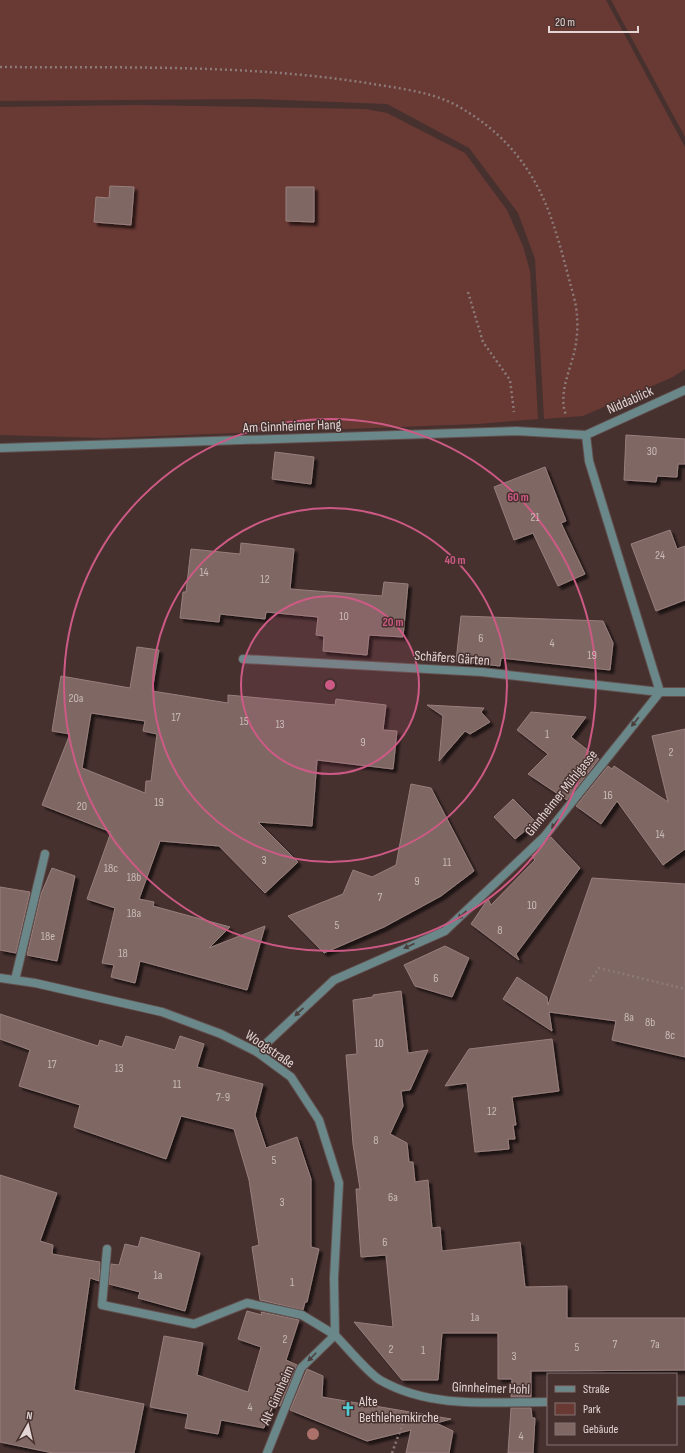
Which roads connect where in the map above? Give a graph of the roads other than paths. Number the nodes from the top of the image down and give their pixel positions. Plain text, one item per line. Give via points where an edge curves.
1 (685, 390) edge
2 (586, 435) junction
3 (0, 448) edge
4 (243, 658) dead end
5 (660, 692) junction
6 (685, 692) edge
7 (45, 854) dead end
8 (0, 978) edge
9 (15, 980) junction
10 (257, 1052) junction
11 (107, 1249) dead end
12 (335, 1335) junction
13 (547, 1402) edge
14 (267, 1453) edge

1 - 2 street, Niddablick
2 - 3 street, Am Ginnheimer Hang via 516,431
2 - 5 street via 589,461
4 - 5 street, Schäfers Gärten via 482,672
5 - 6 street, Schäfers Gärten
5 -> 10 street, Ginnheimer Mühlgasse via 544,837 445,931 334,980
7 - 9 street
8 - 9 street, Woogstraße
9 - 10 street, Woogstraße via 162,1012 221,1034
10 - 12 street, Woogstraße via 291,1077 319,1120 339,1183 334,1278
11 - 12 street, Ginnheimer Hohl via 102,1305 194,1324 248,1303 302,1315
12 - 13 street, Ginnheimer Hohl via 380,1380 414,1394 460,1402
12 -> 14 street, Alt-Ginnheim via 301,1368

